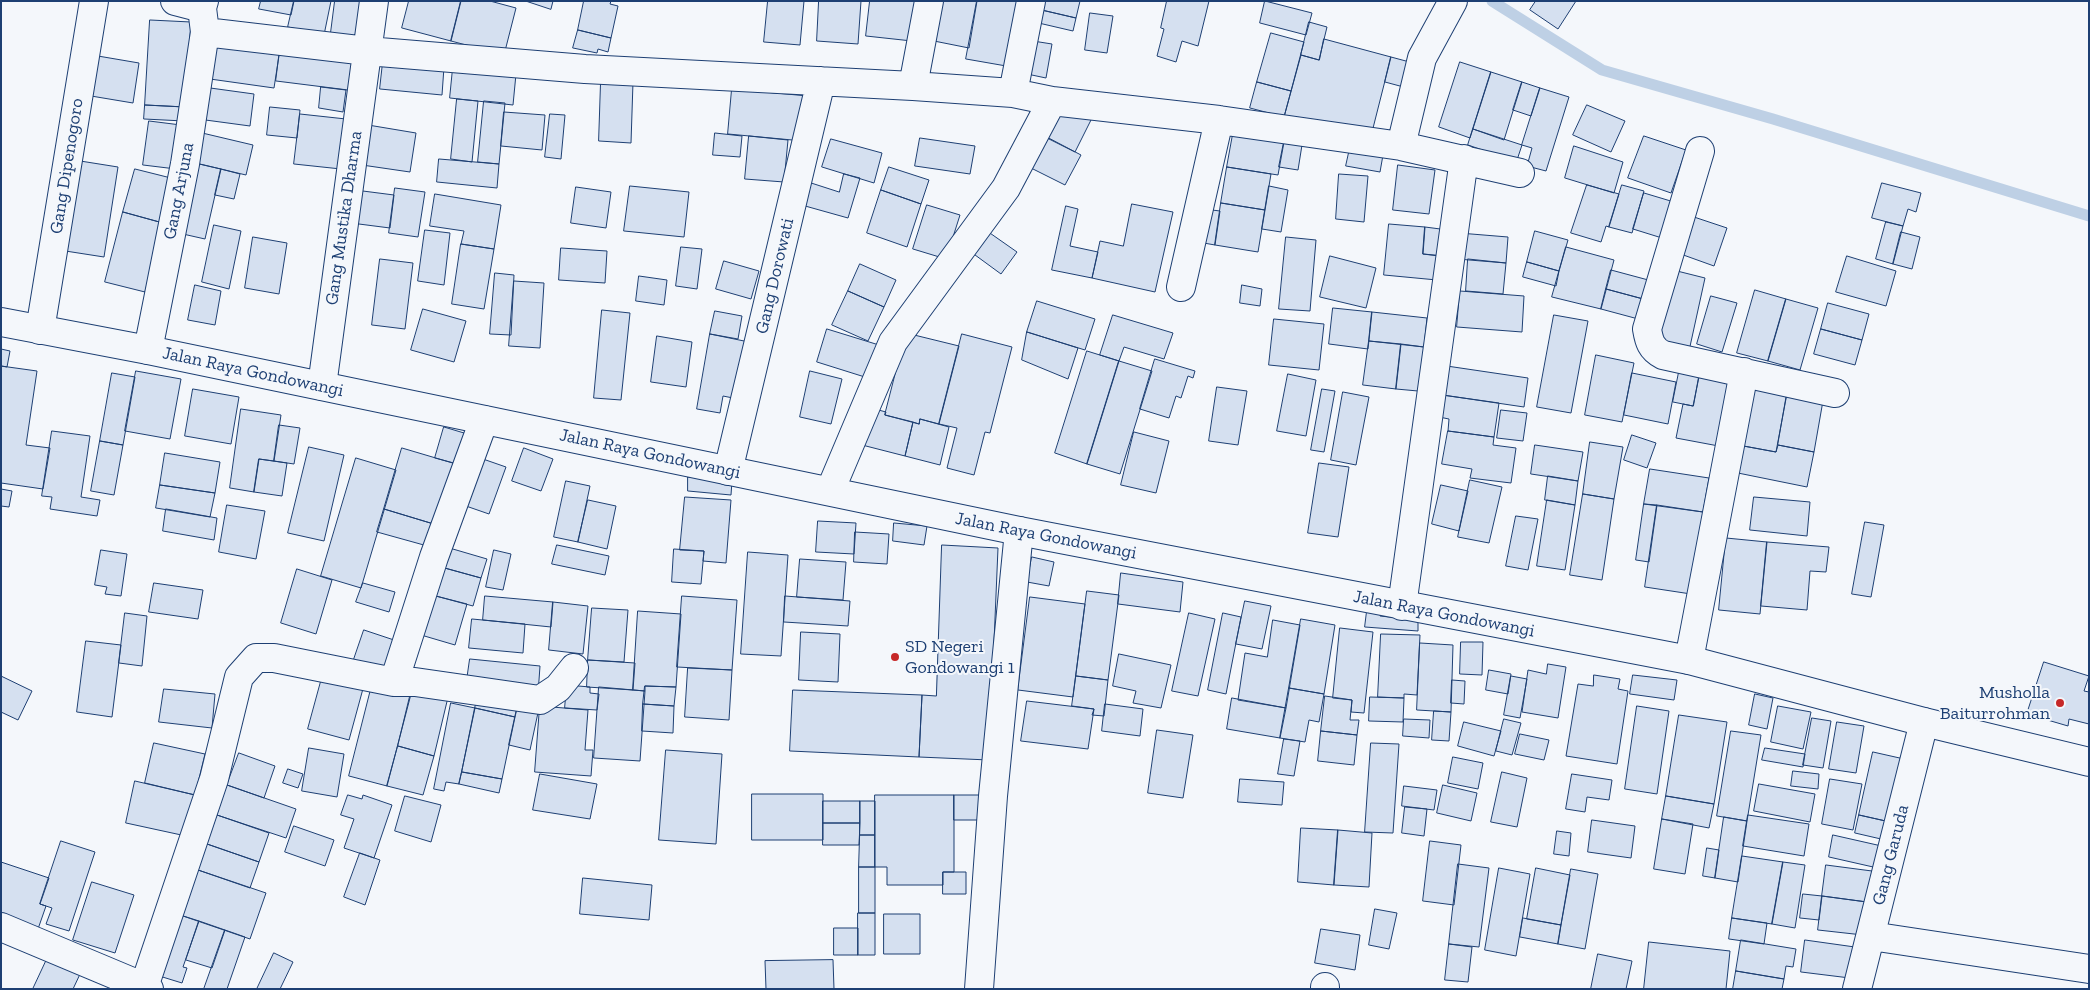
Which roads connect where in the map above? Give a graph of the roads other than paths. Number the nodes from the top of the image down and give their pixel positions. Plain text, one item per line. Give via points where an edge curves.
1 (94, 1) edge
2 (174, 1) edge
3 (374, 1) edge
4 (929, 1) edge
5 (1031, 1) edge
6 (1451, 4) edge
7 (204, 14) edge
8 (367, 51) junction
9 (821, 81) junction
10 (913, 86) junction
11 (1013, 93) junction
12 (1052, 102) junction
13 (1219, 120) junction
14 (1401, 146) junction
15 (1700, 151) dead end
16 (1464, 159) junction
17 (1520, 173) dead end
18 (1181, 287) dead end
19 (1, 322) edge
20 (40, 330) junction
21 (148, 350) junction
22 (1744, 372) junction
23 (322, 386) junction
24 (1835, 392) dead end
25 (484, 420) junction
26 (728, 470) junction
27 (830, 492) junction
28 (1019, 532) junction
29 (1402, 606) junction
30 (1689, 660) junction
31 (574, 668) dead end
32 (394, 682) junction
33 (1924, 722) junction
34 (2089, 762) edge
35 (1, 927) edge
36 (1871, 936) junction
37 (2089, 968) edge
38 (146, 988) edge
39 (979, 989) edge
40 (1857, 989) edge

1 - 20 street, Gang Dipenogoro
2 - 7 street
3 - 8 street, Gang Mustika Dharma
4 - 10 street
5 - 11 street
6 - 14 street via 1422,58
7 - 8 street
7 - 21 street, Gang Arjuna via 185,164
8 - 9 street via 585,69
8 - 23 street, Gang Mustika Dharma
9 - 10 street
9 - 26 street, Gang Dorowati
10 - 11 street
11 - 12 street
12 - 13 street
12 - 27 street via 1006,188 893,342
13 - 14 street
13 - 18 street
14 - 16 street
15 - 22 street via 1647,328 1649,342 1655,351 1663,354
16 - 17 street
16 - 29 street
19 - 20 street, Jalan Raya Gondowangi
20 - 21 street, Jalan Raya Gondowangi
21 - 23 street, Jalan Raya Gondowangi
22 - 24 street
22 - 30 street
23 - 25 street, Jalan Raya Gondowangi
25 - 26 street, Jalan Raya Gondowangi
25 - 32 street via 434,557
26 - 27 street, Jalan Raya Gondowangi
27 - 28 street, Jalan Raya Gondowangi
28 - 29 street, Jalan Raya Gondowangi
28 - 39 street via 993,796
29 - 30 street, Jalan Raya Gondowangi
30 - 33 street, Jalan Raya Gondowangi
31 - 32 street via 558,688 540,700 415,682
32 - 38 street via 274,658 256,658 239,677 214,779
33 - 34 street, Jalan Raya Gondowangi
33 - 36 street, Gang Garuda
35 - 38 street
36 - 37 street
36 - 40 street, Gang Garuda

